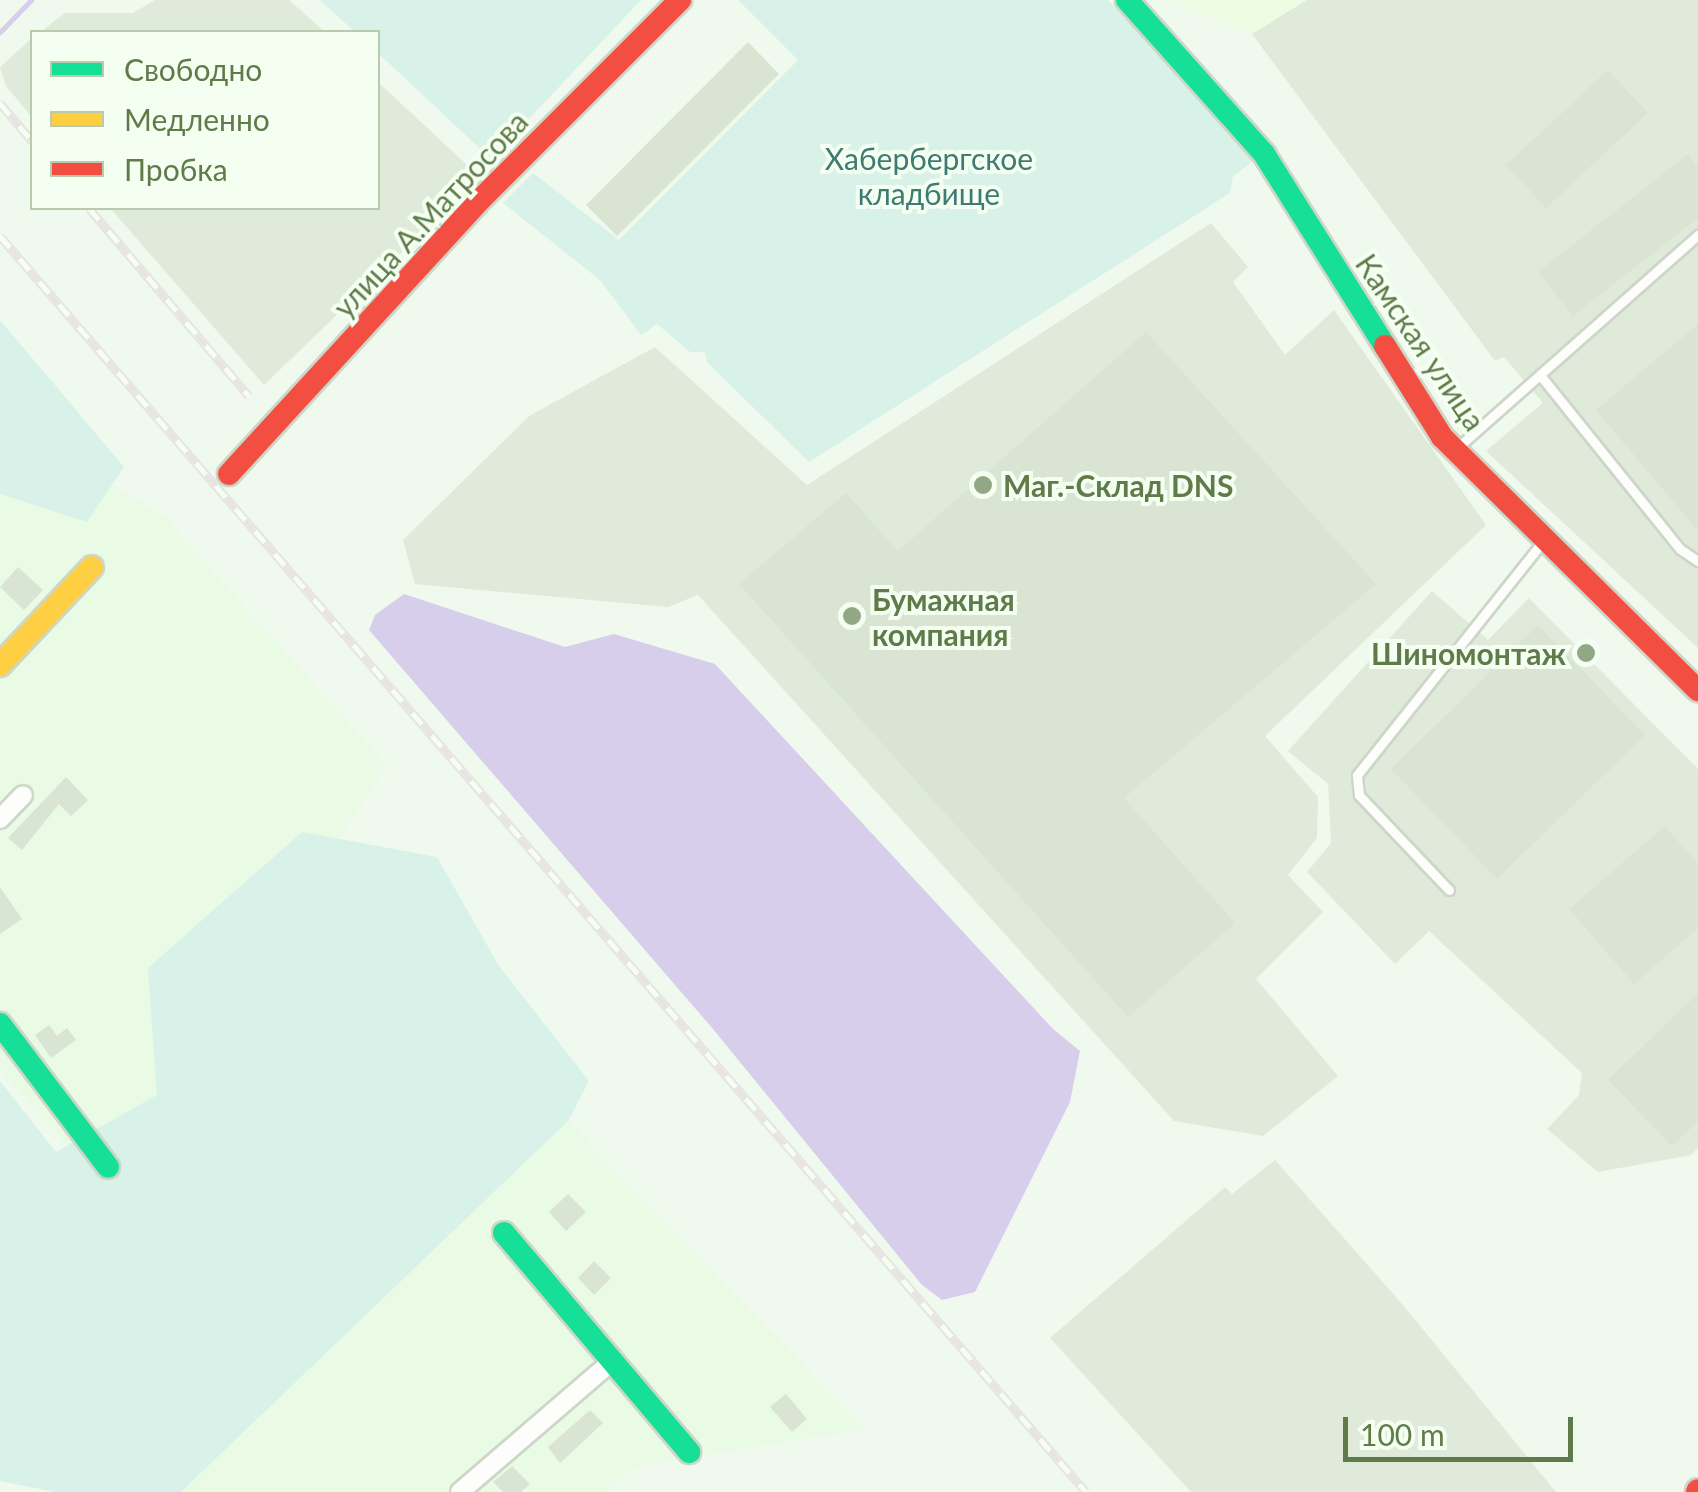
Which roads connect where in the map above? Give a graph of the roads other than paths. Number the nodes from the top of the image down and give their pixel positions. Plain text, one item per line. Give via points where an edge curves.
1 (680, 0) edge
2 (1127, 0) edge
3 (1698, 235) edge
4 (1540, 374) junction
5 (1455, 450) junction
6 (228, 474) dead end
7 (1545, 539) junction
8 (1698, 561) edge
9 (92, 567) dead end
10 (0, 665) edge
11 (1698, 690) edge
12 (23, 795) dead end
13 (1, 817) edge
14 (1449, 890) dead end
15 (0, 1024) edge
16 (108, 1166) dead end
17 (504, 1233) dead end
18 (611, 1362) junction
19 (689, 1452) dead end
20 (460, 1492) edge

1 - 6 street, улица А.Матросова via 483,197
2 - 5 street, Камская улица via 1264,154
3 - 4 lane
4 - 5 lane
4 - 8 lane via 1680,549
5 - 7 street, Камская улица
7 - 11 street, Камская улица
7 - 14 lane via 1356,775 1359,795
9 - 10 street
12 - 13 street
15 - 16 street
17 - 18 street
18 - 19 street
18 - 20 street

